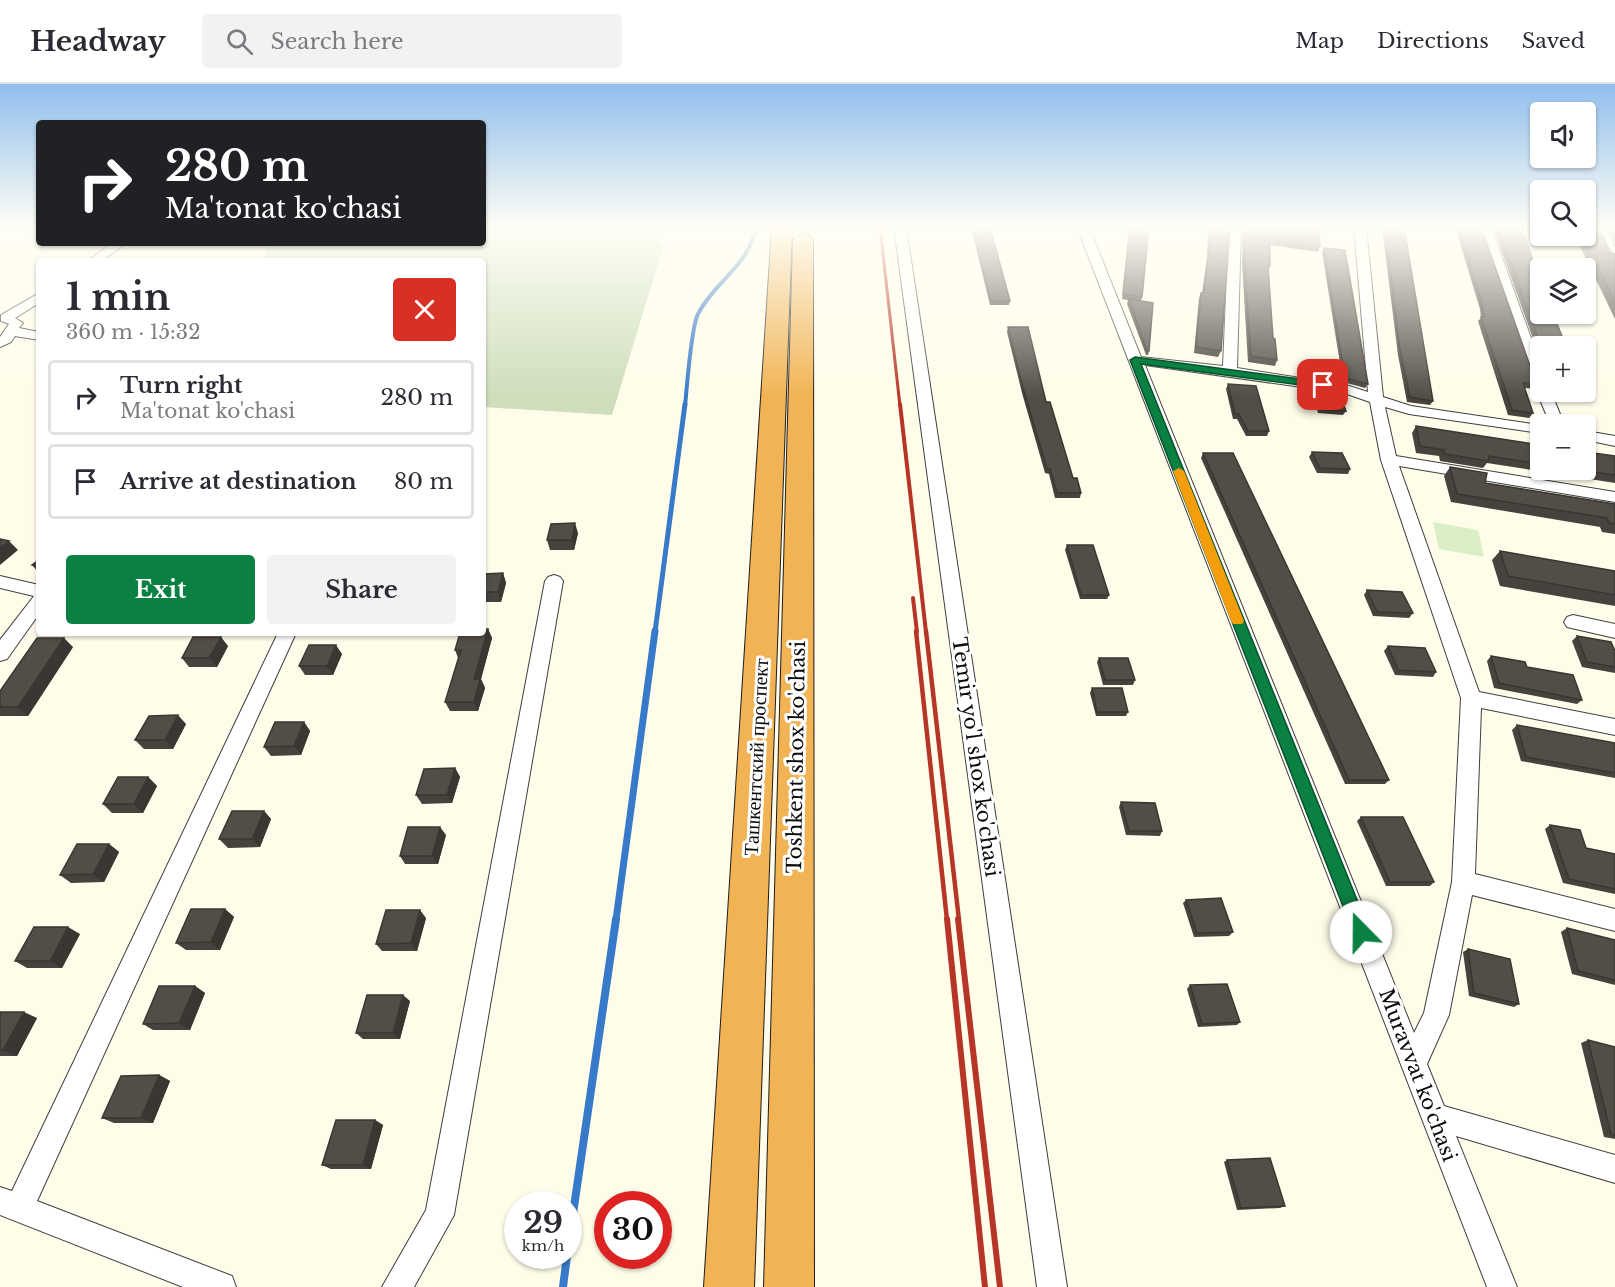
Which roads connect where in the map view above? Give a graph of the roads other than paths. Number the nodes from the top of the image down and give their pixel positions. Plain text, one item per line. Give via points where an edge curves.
1 (779, 283) edge
2 (802, 283) edge
3 (908, 283) edge
4 (1105, 283) edge
5 (1233, 283) edge
6 (1363, 283) edge
7 (1505, 283) edge
8 (36, 299) edge
9 (6, 322) edge
10 (36, 335) edge
11 (0, 343) edge
12 (1530, 353) edge
13 (1135, 360) junction
14 (1230, 371) junction
15 (1376, 397) junction
16 (1530, 428) edge
17 (1596, 438) edge
18 (1615, 441) edge
19 (1389, 459) junction
20 (1615, 497) edge
21 (555, 581) dead end
22 (0, 582) edge
23 (36, 590) edge
24 (36, 605) edge
25 (1573, 622) dead end
26 (1615, 631) edge
27 (286, 636) edge
28 (0, 654) edge
29 (1471, 698) junction
30 (1615, 728) edge
31 (1462, 882) junction
32 (1615, 920) edge
33 (1413, 1064) junction
34 (1433, 1116) junction
35 (1615, 1169) edge
36 (10, 1204) edge
37 (221, 1287) edge
38 (397, 1287) edge
39 (729, 1287) edge
40 (789, 1287) edge
41 (1052, 1287) edge
42 (1502, 1287) edge

1 - 39 highway, Ташкентский проспект
2 - 40 highway, Toshkent shox ko'chasi
3 - 41 street, Temir yo'l shox ko'chasi
4 - 13 street, Muravvat ko'chasi
5 - 14 street
6 - 15 street
7 - 12 street
8 - 9 street
9 - 10 street
9 - 11 street
13 - 14 street
13 - 33 street, Muravvat ko'chasi
14 - 15 street
15 - 16 street via 1409,410
15 - 19 street
17 - 18 street
19 - 20 street
19 - 29 street
21 - 38 street via 440,1215
22 - 23 street
24 - 28 street
25 - 26 street
27 - 36 street
29 - 30 street
29 - 31 street
31 - 32 street
31 - 33 street via 1436,1015
33 - 34 street, Muravvat ko'chasi
34 - 35 street
34 - 42 street, Muravvat ko'chasi
36 - 37 street

